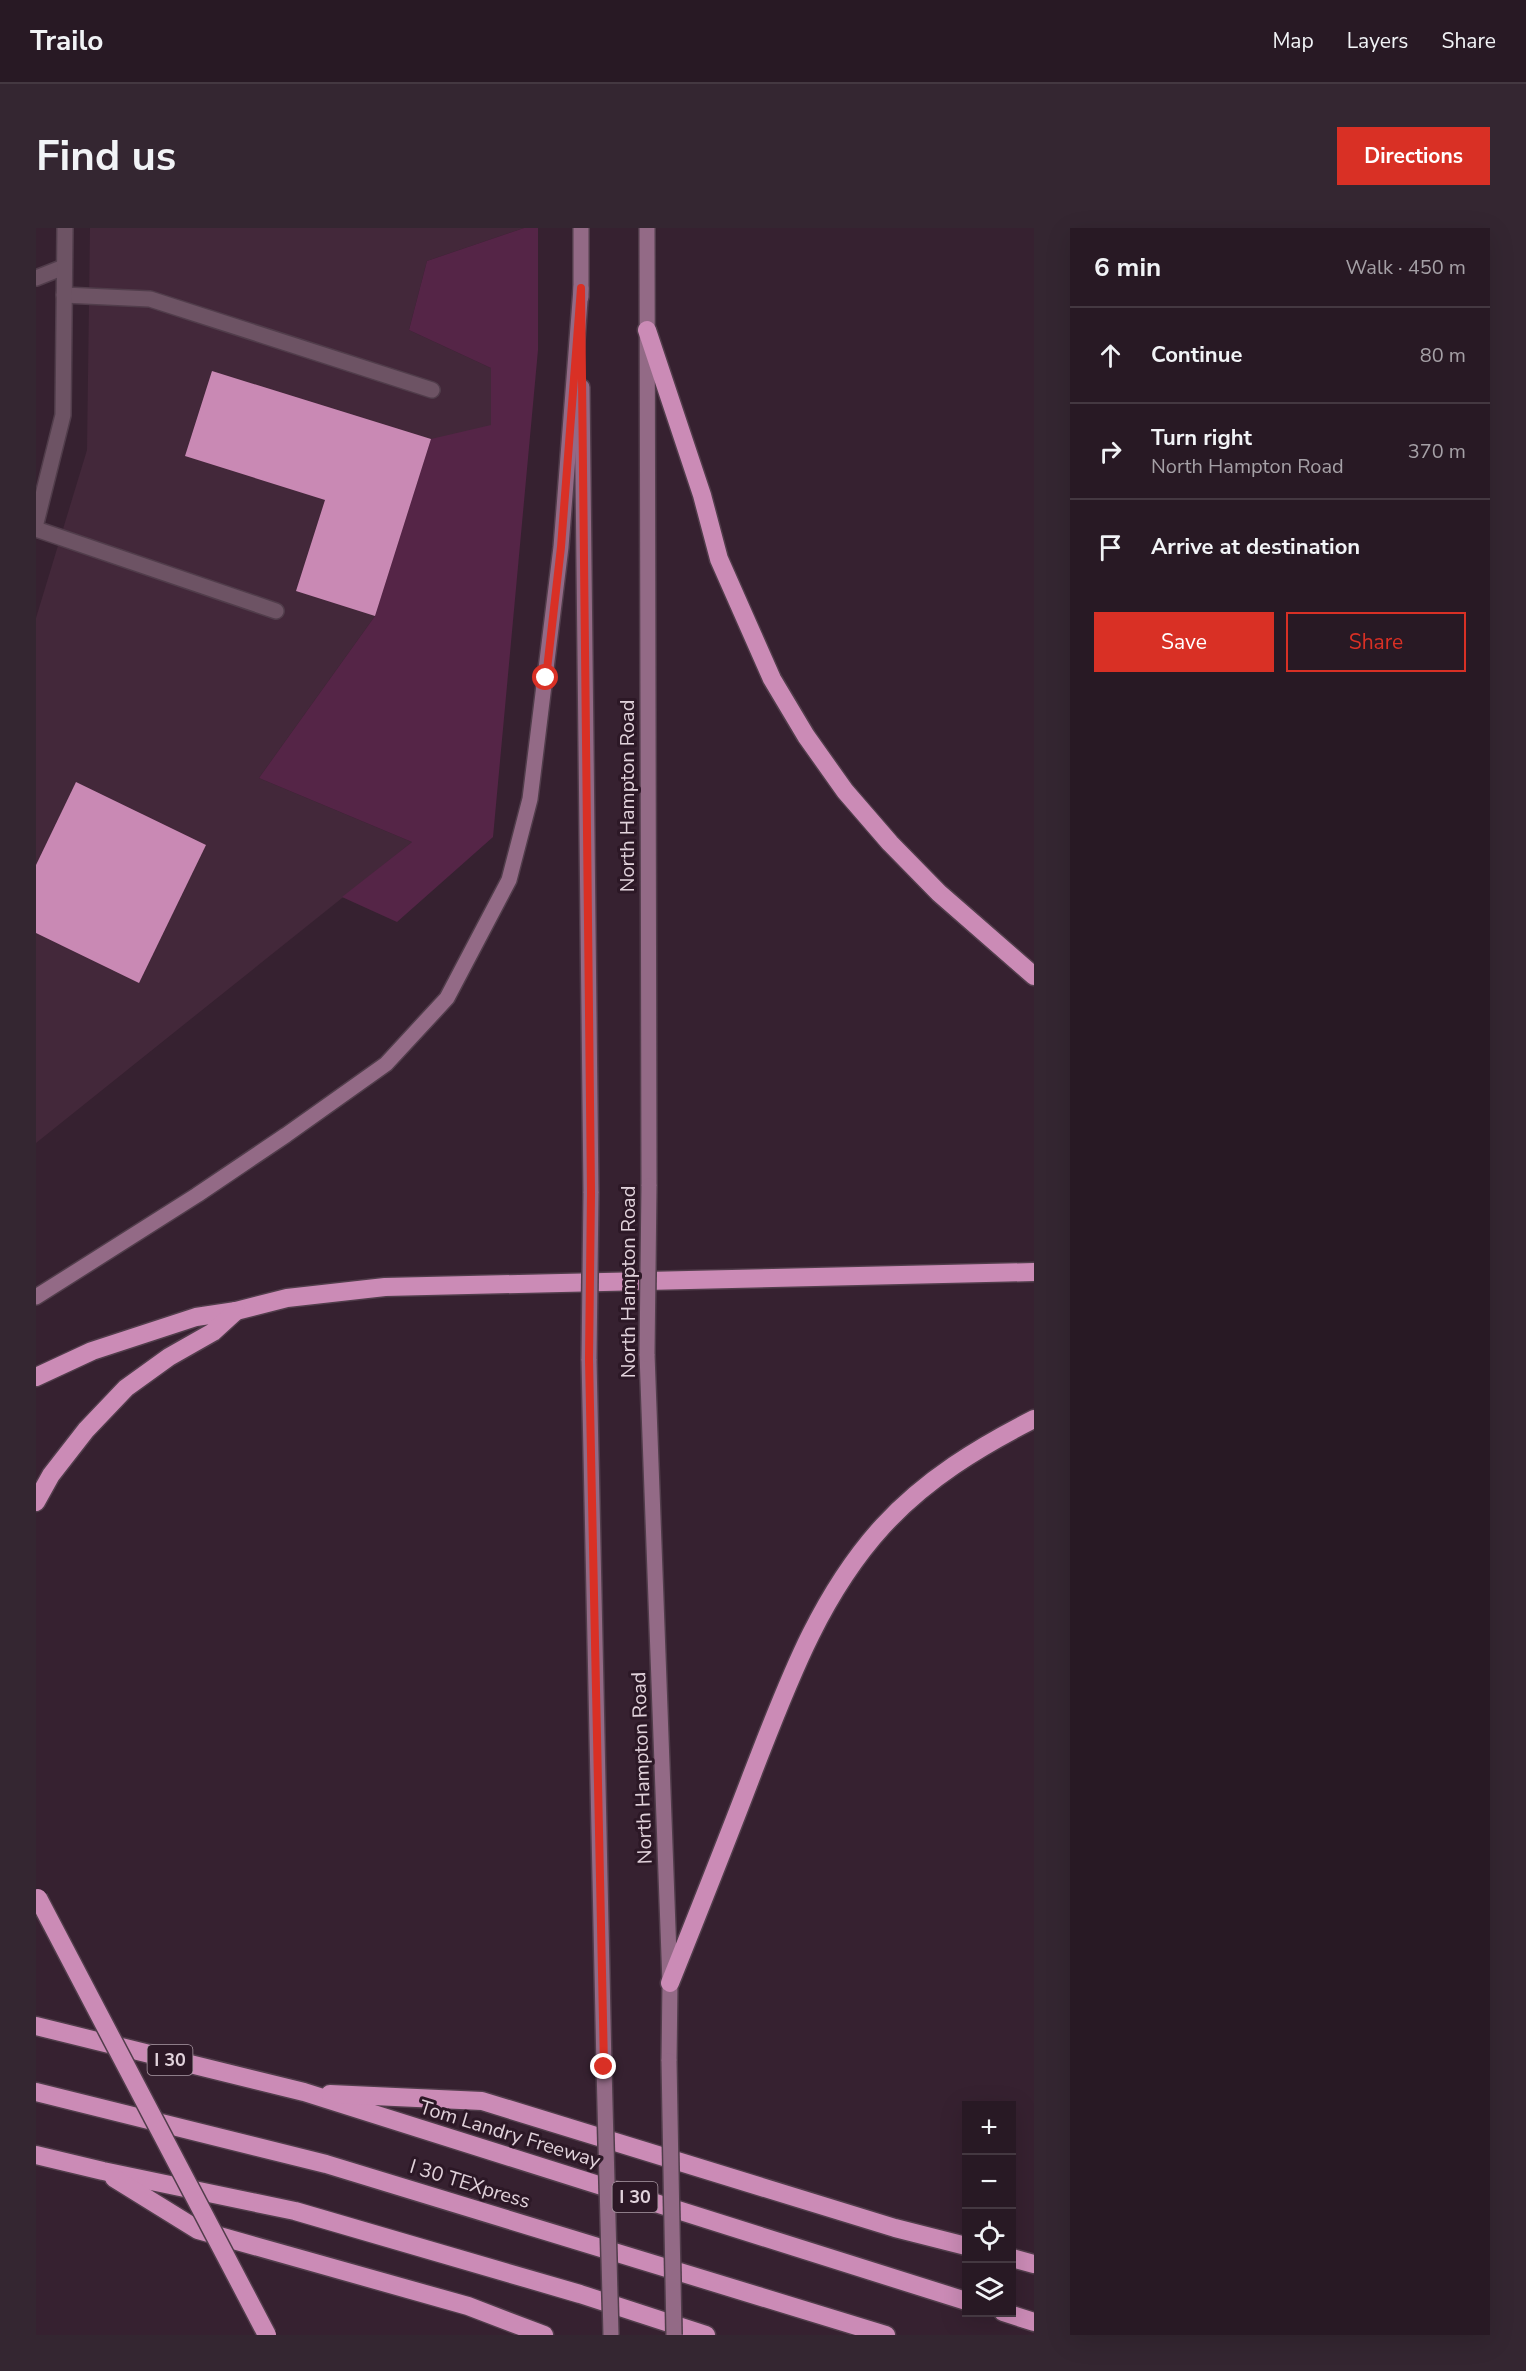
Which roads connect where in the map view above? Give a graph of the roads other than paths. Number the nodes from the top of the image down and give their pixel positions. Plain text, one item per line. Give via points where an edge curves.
1 (65, 228) edge
2 (581, 228) edge
3 (647, 228) edge
4 (64, 267) junction
5 (36, 278) edge
6 (581, 288) junction
7 (64, 295) junction
8 (647, 330) junction
9 (432, 390) dead end
10 (36, 523) edge
11 (36, 529) edge
12 (276, 611) dead end
13 (1034, 976) edge
14 (1034, 1272) edge
15 (36, 1297) edge
16 (236, 1311) junction
17 (36, 1377) edge
18 (1034, 1419) edge
19 (36, 1502) edge
20 (37, 1896) edge
21 (670, 1983) junction
22 (36, 2026) edge
23 (36, 2092) edge
24 (304, 2092) junction
25 (36, 2155) edge
26 (104, 2171) junction
27 (962, 2245) edge
28 (1016, 2259) edge
29 (1034, 2264) edge
30 (962, 2300) edge
31 (1016, 2317) edge
32 (1034, 2322) edge
33 (267, 2335) edge
34 (544, 2335) edge
35 (611, 2335) edge
36 (674, 2335) edge
37 (706, 2335) edge
38 (886, 2335) edge

1 - 4 street
2 - 6 main road, North Hampton Road
3 - 8 main road, North Hampton Road
4 - 5 street
4 - 7 street
6 - 15 main road via 561,547 530,799 509,880 447,998 386,1064 246,1162
6 - 35 main road, North Hampton Road, bridge via 591,1193 589,1359
7 - 9 street via 150,299
7 - 10 street via 63,415
8 - 13 highway via 702,495 719,560 777,688 845,790 890,843 939,893
8 - 21 main road, North Hampton Road, bridge via 647,1354
11 - 12 street
14 - 16 highway via 384,1287 287,1298
16 - 17 highway via 196,1317 103,1347
16 - 19 highway via 213,1332 126,1388 79,1439
18 - 21 highway via 934,1478 884,1526 843,1576 810,1632 787,1686
20 - 33 highway, bridge
21 - 36 main road, North Hampton Road, bridge
22 - 24 highway, Tom Landry Freeway / I 30
23 - 38 highway, I 30 TEXpress via 326,2164
24 - 27 highway via 482,2101
24 - 30 highway, Tom Landry Freeway / I 30
25 - 26 highway
26 - 34 highway via 198,2230 468,2306
26 - 37 highway via 295,2211
28 - 29 highway
31 - 32 highway

